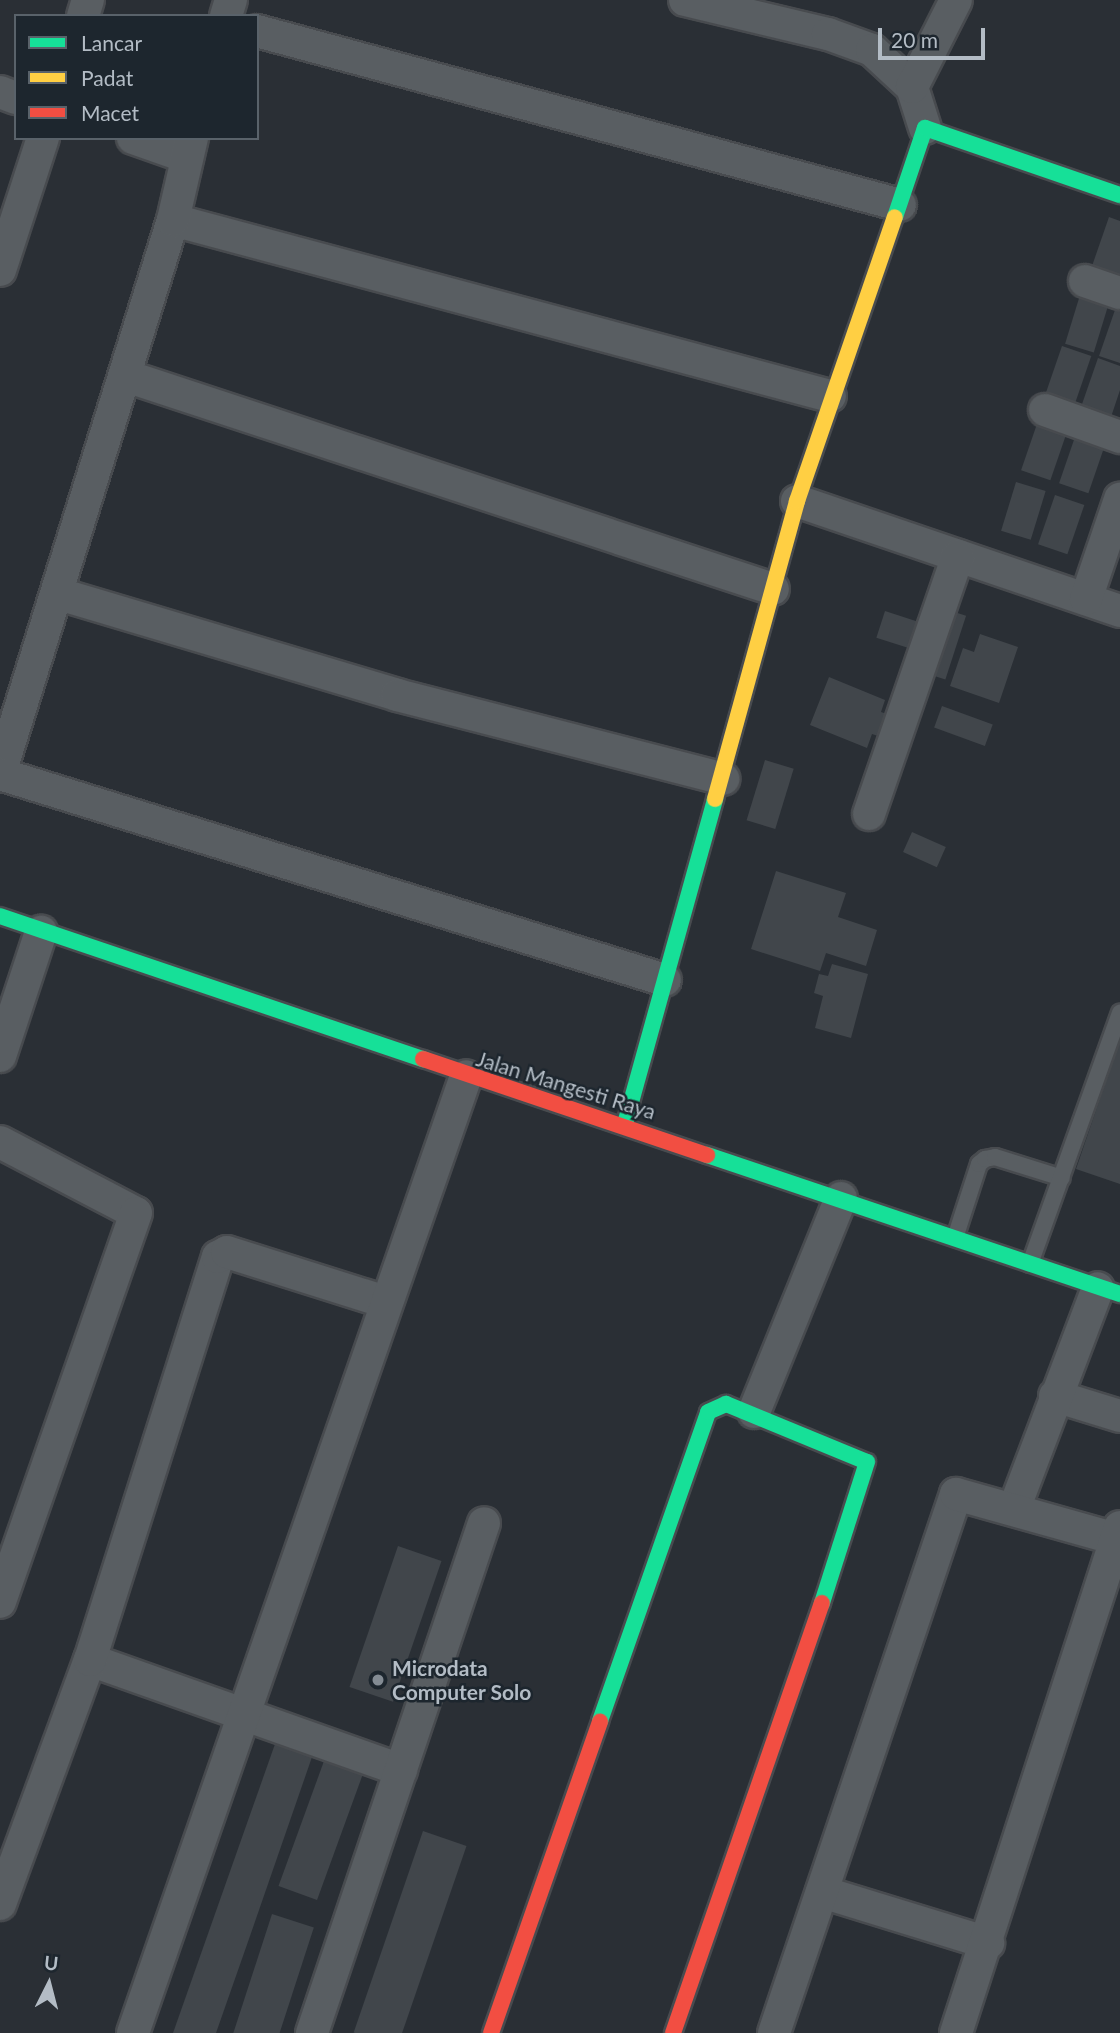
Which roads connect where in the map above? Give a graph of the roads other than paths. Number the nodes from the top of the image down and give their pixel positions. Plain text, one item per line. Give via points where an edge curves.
1 (685, 0) edge
2 (956, 0) edge
3 (259, 32) edge
4 (912, 87) junction
5 (925, 128) junction
6 (42, 140) edge
7 (144, 140) edge
8 (190, 148) edge
9 (1120, 195) edge
10 (900, 205) junction
11 (173, 220) junction
12 (0, 270) edge
13 (1085, 281) dead end
14 (1120, 293) edge
15 (126, 376) junction
16 (830, 396) junction
17 (1045, 410) dead end
18 (1120, 437) edge
19 (1120, 499) edge
20 (797, 501) junction
21 (958, 556) junction
22 (773, 589) junction
23 (59, 594) junction
24 (1086, 599) junction
25 (1120, 611) edge
26 (0, 774) edge
27 (723, 779) junction
28 (869, 814) dead end
29 (0, 916) edge
30 (41, 932) junction
31 (665, 980) junction
32 (1120, 1013) edge
33 (0, 1056) edge
34 (466, 1076) junction
35 (625, 1124) junction
36 (0, 1142) edge
37 (1062, 1178) junction
38 (841, 1198) junction
39 (955, 1238) junction
40 (1030, 1264) junction
41 (1109, 1291) edge
42 (386, 1302) junction
43 (1055, 1396) junction
44 (754, 1412) junction
45 (1120, 1416) edge
46 (1014, 1509) junction
47 (484, 1523) dead end
48 (11, 1533) edge
49 (1118, 1533) edge
50 (0, 1602) edge
51 (90, 1660) junction
52 (243, 1712) junction
53 (401, 1770) junction
54 (822, 1892) junction
55 (0, 1904) edge
56 (988, 1943) junction
57 (133, 2033) edge
58 (312, 2033) edge
59 (491, 2033) edge
60 (673, 2033) edge
61 (774, 2033) edge
62 (956, 2033) edge

1 - 4 street via 828,34 872,50
2 - 4 street
3 - 10 street
4 - 5 street
5 - 9 street
5 - 10 street
6 - 12 street
7 - 8 street
8 - 11 street
10 - 16 street
11 - 15 street
11 - 16 street
13 - 14 street
15 - 22 street
15 - 23 street
16 - 20 street
17 - 18 street
19 - 24 street
20 - 21 street
20 - 22 street
21 - 24 street
21 - 28 street
22 - 27 street
23 - 26 street
23 - 27 street via 397,695
24 - 25 street
26 - 31 street
27 - 31 street
29 - 30 street, Jalan Mangesti Raya
30 - 33 street
30 - 34 street, Jalan Mangesti Raya
31 - 35 street
32 - 37 lane
34 - 35 street, Jalan Mangesti Raya
34 - 42 street
35 - 38 street, Jalan Mangesti Raya
36 - 48 street via 136,1213
37 - 39 lane via 985,1158 979,1164
37 - 40 lane
38 - 39 street, Jalan Mangesti Raya
38 - 44 street
39 - 40 street, Jalan Mangesti Raya
40 - 41 street, Jalan Mangesti Raya
41 - 43 street
42 - 51 street via 227,1252 218,1257
42 - 52 street
43 - 45 street
43 - 46 street
44 - 59 street via 721,1404 708,1412
44 - 60 street via 867,1462 868,1477
46 - 49 street
46 - 54 street via 957,1494
47 - 53 street
48 - 50 street
49 - 56 street
51 - 52 street
51 - 55 street
52 - 53 street
52 - 57 street
53 - 58 street
54 - 56 street
54 - 61 street
56 - 62 street

